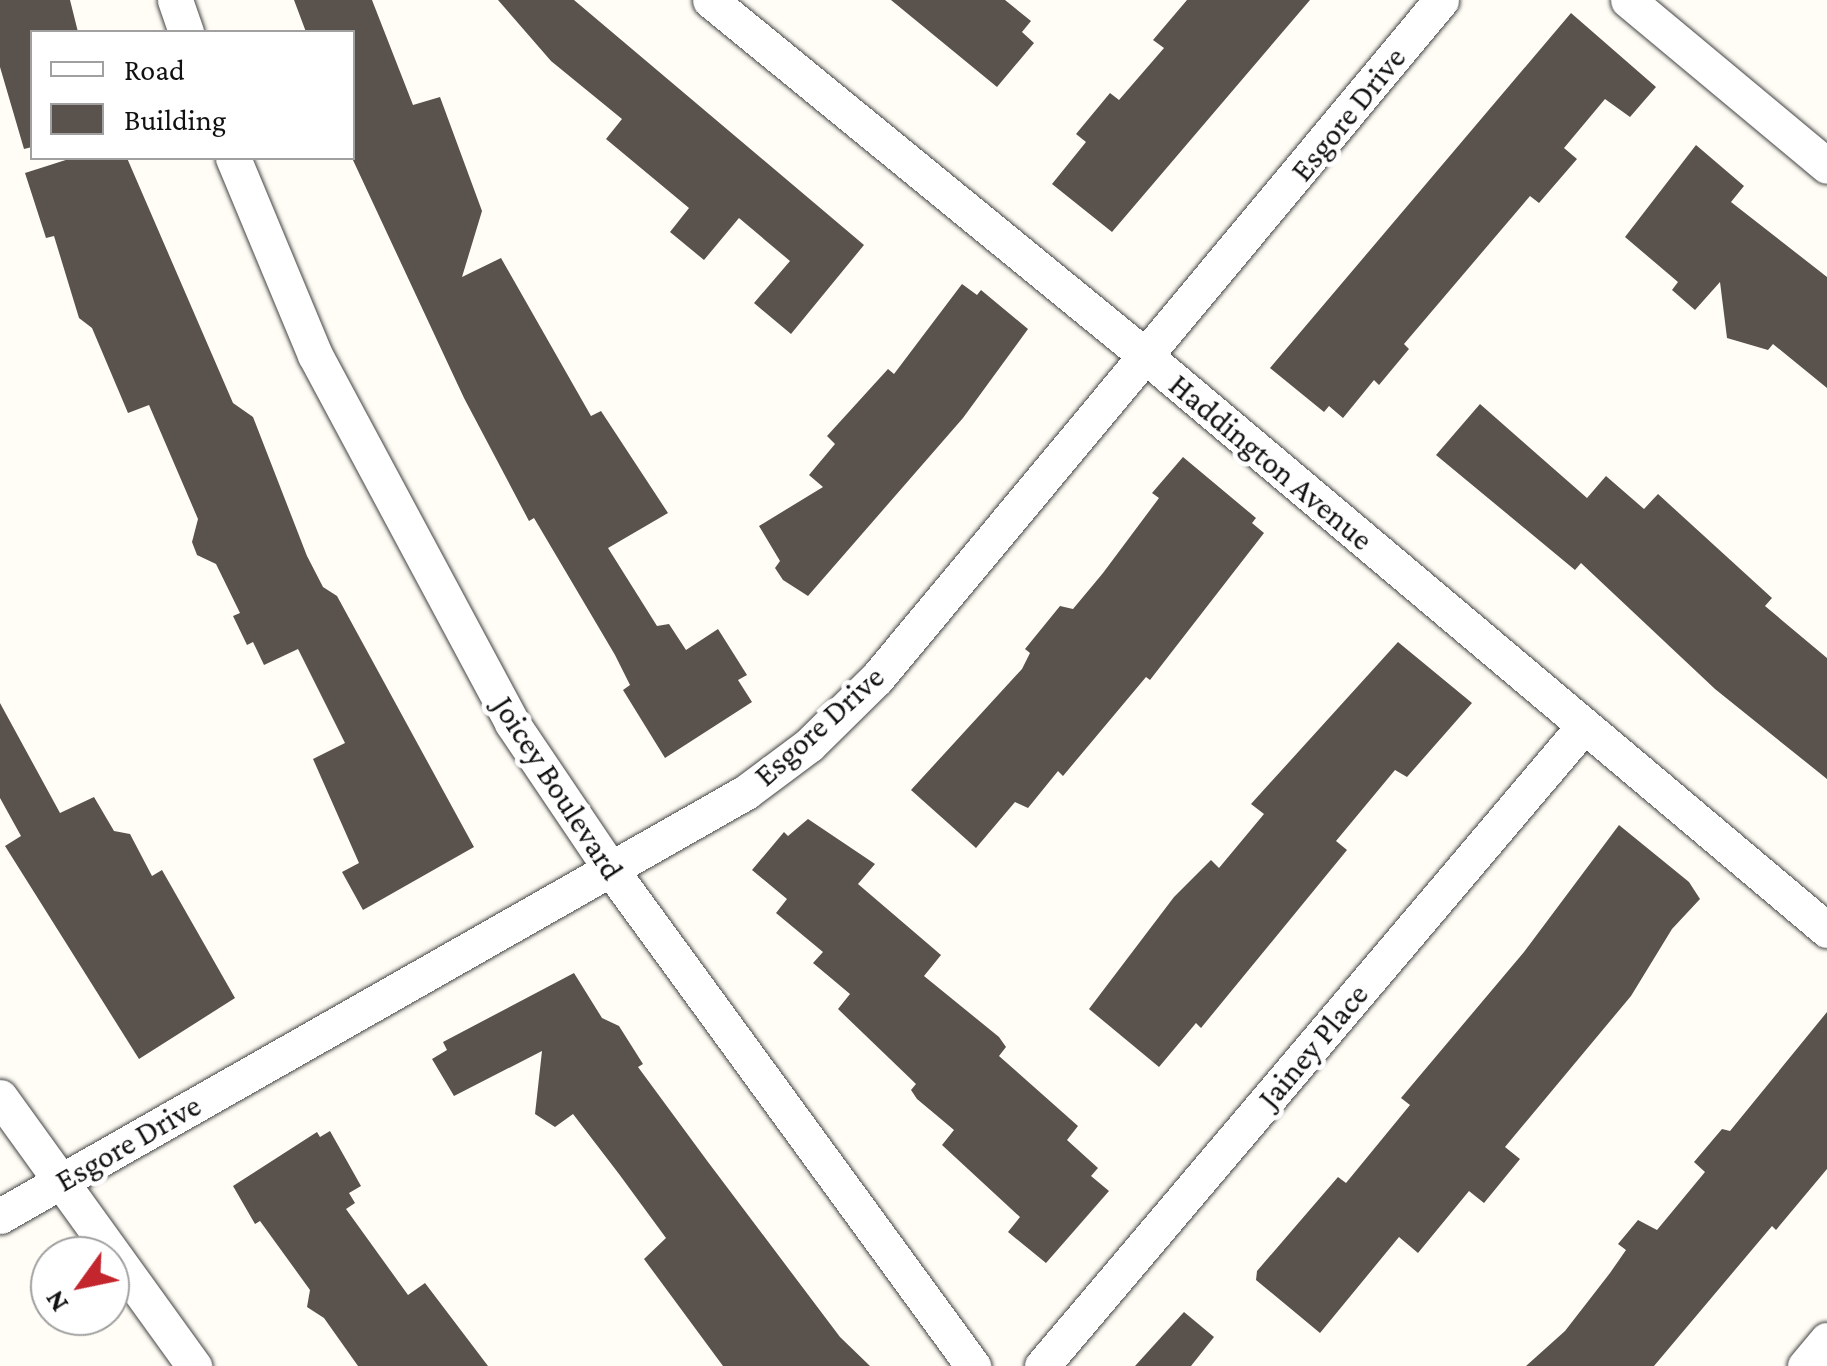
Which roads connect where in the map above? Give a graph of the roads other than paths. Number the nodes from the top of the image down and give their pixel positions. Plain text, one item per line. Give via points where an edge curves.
1 (174, 0) edge
2 (710, 0) edge
3 (1442, 0) edge
4 (1628, 0) edge
5 (185, 30) edge
6 (234, 160) edge
7 (1827, 166) edge
8 (1148, 358) junction
9 (1583, 726) junction
10 (609, 867) junction
11 (1827, 930) edge
12 (0, 1097) edge
13 (60, 1182) junction
14 (0, 1216) edge
15 (1827, 1340) edge
16 (194, 1366) edge
17 (973, 1366) edge
18 (1042, 1366) edge
19 (1805, 1366) edge

1 - 5 street
2 - 8 street, Haddington Avenue
3 - 8 street, Esgore Drive
4 - 7 street
6 - 10 street, Joicey Boulevard via 315,356 417,556 512,724
8 - 9 street, Haddington Avenue
8 - 10 street, Esgore Drive via 876,678 809,744 746,792
9 - 11 street, Haddington Avenue
9 - 18 street, Jainey Place
10 - 13 street, Esgore Drive
10 - 17 street, Joicey Boulevard
12 - 13 street
13 - 14 street, Esgore Drive
13 - 16 street
15 - 19 street

